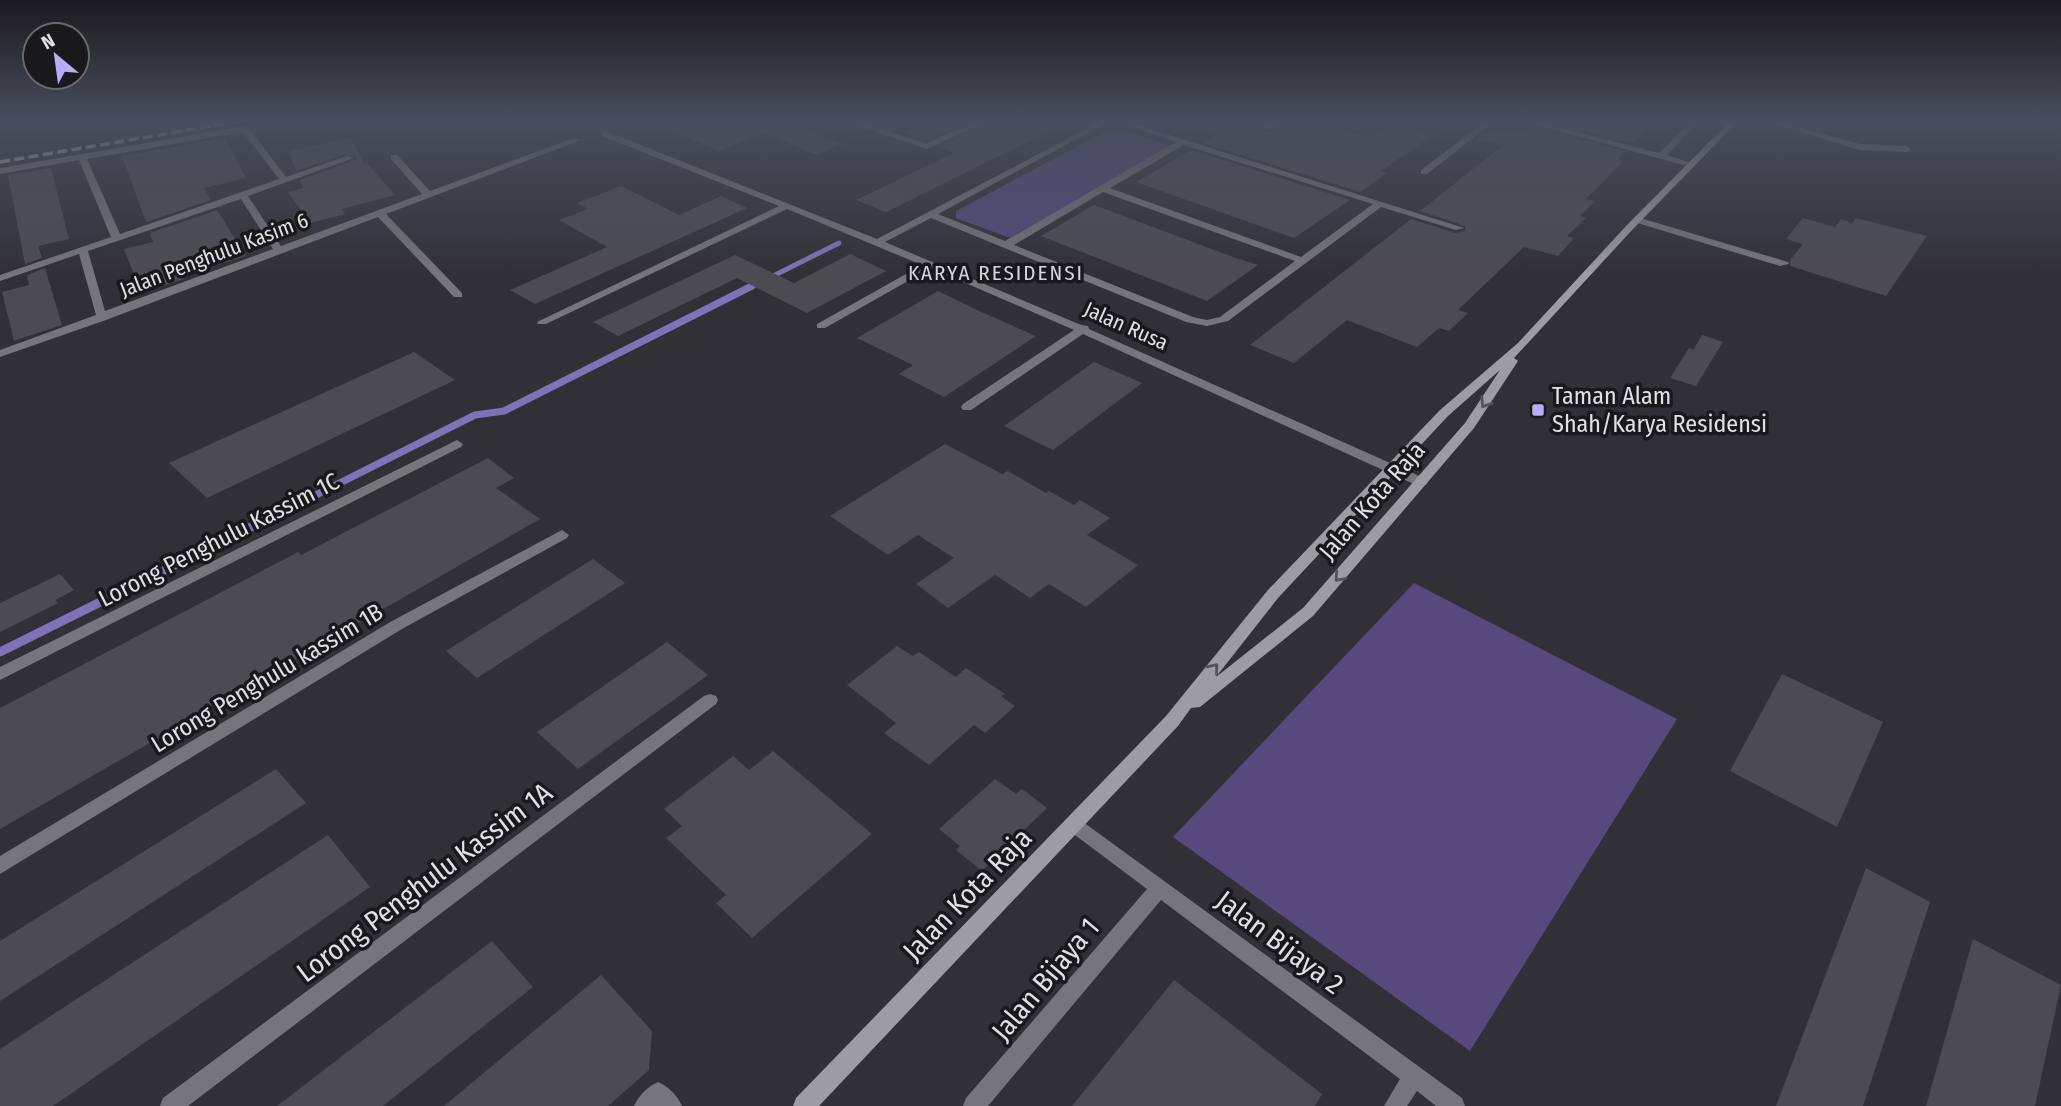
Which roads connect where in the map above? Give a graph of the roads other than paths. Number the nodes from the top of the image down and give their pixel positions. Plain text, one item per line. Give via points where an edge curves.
1 (89, 173) edge
2 (278, 173) edge
3 (306, 173) edge
4 (408, 173) edge
5 (486, 173) edge
6 (702, 173) edge
7 (1009, 173) edge
8 (1130, 173) edge
9 (1284, 173) edge
10 (1682, 173) edge
11 (284, 180) junction
12 (1102, 189) junction
13 (243, 194) junction
14 (427, 194) junction
15 (1380, 203) junction
16 (786, 206) junction
17 (378, 212) junction
18 (930, 214) junction
19 (1637, 219) junction
20 (1460, 228) dead end
21 (117, 239) junction
22 (878, 242) junction
23 (1006, 245) junction
24 (83, 251) junction
25 (279, 251) junction
26 (1303, 261) junction
27 (931, 264) junction
28 (1784, 264) dead end
29 (0, 278) edge
30 (458, 295) dead end
31 (102, 318) junction
32 (541, 322) dead end
33 (821, 326) dead end
34 (1084, 327) junction
35 (1522, 345) junction
36 (0, 354) edge
37 (967, 407) dead end
38 (457, 444) dead end
39 (1394, 469) junction
40 (1421, 482) junction
41 (562, 535) dead end
42 (0, 674) edge
43 (710, 700) dead end
44 (1172, 721) junction
45 (1073, 824) junction
46 (0, 866) edge
47 (1159, 888) junction
48 (1414, 1077) junction
49 (170, 1106) edge
50 (804, 1106) edge
51 (974, 1106) edge
52 (1395, 1106) edge
53 (1454, 1106) edge

1 - 21 street
2 - 11 street
3 - 11 street
4 - 14 street
5 - 14 street, Jalan Penghulu Kasim 6
6 - 16 street, Jalan Rusa
7 - 18 street
8 - 12 street
9 - 15 street
10 - 19 main road, Jalan Kota Raja
11 - 13 street
12 - 23 street
12 - 26 street
13 - 21 street
13 - 25 street
14 - 17 street, Jalan Penghulu Kasim 6
15 - 20 street
15 - 26 street
16 - 22 street, Jalan Rusa
16 - 32 street
17 - 25 street, Jalan Penghulu Kasim 6
17 - 30 street
18 - 22 street
18 - 23 street
19 - 28 street
19 - 35 main road, Jalan Kota Raja
21 - 24 street
22 - 27 street, Jalan Rusa
23 - 26 street via 1207,323 1224,319
24 - 29 street
24 - 31 street
25 - 31 street, Jalan Penghulu Kasim 6
27 - 33 street
27 - 34 street, Jalan Rusa
31 - 36 street, Jalan Penghulu Kasim 6
34 - 37 street
34 - 39 street, Jalan Rusa
35 - 39 main road, Jalan Kota Raja via 1444,413
35 -> 40 main road, Jalan Kota Raja via 1470,425
38 - 42 street, Lorong Penghulu Kassim 1C
39 - 40 street, Jalan Rusa
44 -> 39 main road, Jalan Kota Raja via 1273,594
40 -> 44 main road, Jalan Kota Raja via 1308,612
41 - 46 street, Lorong Penghulu kassim 1B via 397,625
43 - 49 street, Lorong Penghulu Kassim 1A
44 - 45 main road, Jalan Kota Raja
45 - 47 street, Jalan Bijaya 2
45 - 50 main road, Jalan Kota Raja
47 - 48 street, Jalan Bijaya 2
47 - 51 street, Jalan Bijaya 1
48 - 52 street
48 - 53 street, Jalan Bijaya 2

